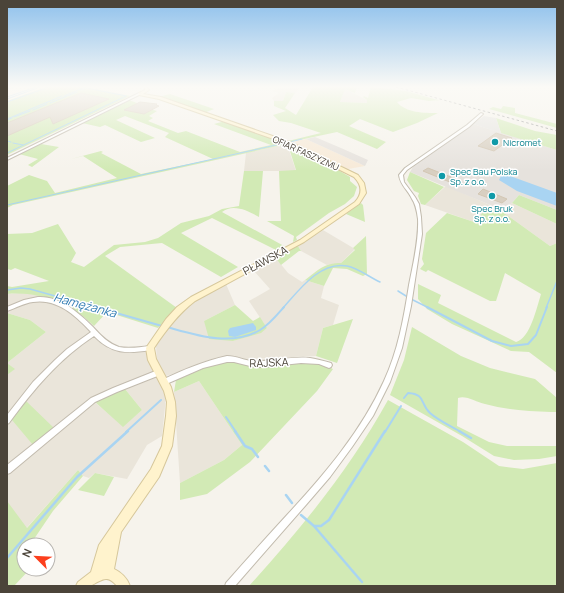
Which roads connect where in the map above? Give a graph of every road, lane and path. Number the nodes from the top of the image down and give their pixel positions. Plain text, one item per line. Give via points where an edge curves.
1 (98, 115) edge
2 (208, 115) edge
3 (481, 115) edge
4 (7, 159) edge
5 (364, 188) joint
6 (7, 309) edge
7 (94, 333) junction
8 (150, 348) junction
9 (330, 365) dead end
10 (161, 377) junction
11 (7, 421) edge
12 (7, 470) edge
13 (101, 574) junction
14 (82, 586) edge
15 (124, 586) edge
16 (229, 586) edge

1 - 4 street
2 - 5 street, OFIAR FASZYZMU via 289,143 350,173 360,180
3 - 16 street via 402,173 401,177 415,200 420,234 399,348 382,392 352,441 307,500
5 - 8 street, PŁAWSKA via 360,200 352,207 302,241 193,299 172,316
6 - 7 street via 25,301 48,300 74,312
7 - 8 street via 107,345 120,350
7 - 11 street via 40,379
8 - 10 street via 152,360
9 - 10 street, RAJSKA via 313,360 255,364 229,359
10 - 12 street, RAJSKA via 116,390 93,400
10 - 13 street via 171,402 167,446 142,494 103,549
13 - 14 street
13 - 15 street via 114,575

